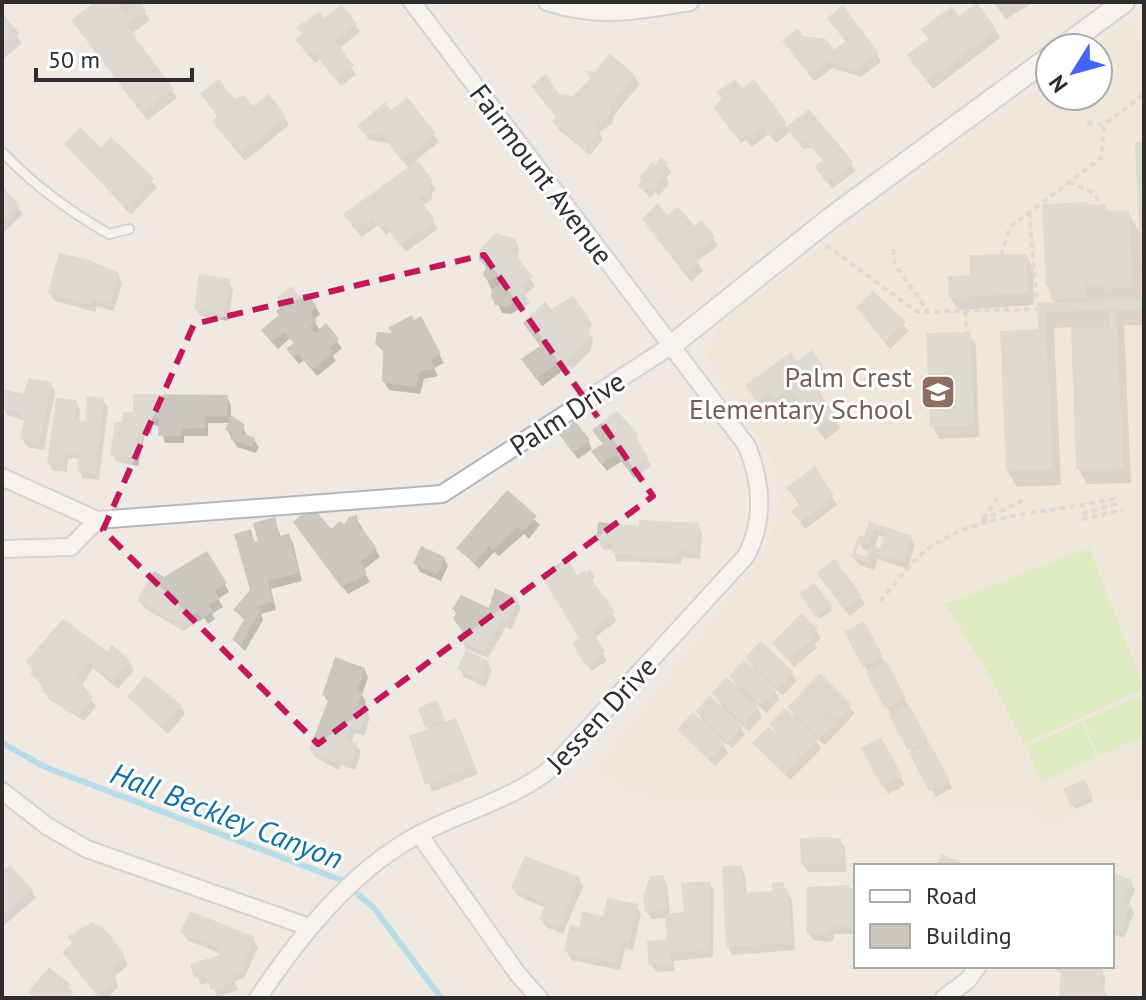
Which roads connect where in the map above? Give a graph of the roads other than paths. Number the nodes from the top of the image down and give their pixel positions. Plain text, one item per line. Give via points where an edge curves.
1 (412, 2) edge
2 (547, 2) edge
3 (690, 2) edge
4 (1124, 2) edge
5 (1084, 32) edge
6 (1034, 69) edge
7 (2, 152) edge
8 (129, 229) dead end
9 (672, 345) junction
10 (2, 477) edge
11 (97, 520) junction
12 (2, 549) edge
13 (2, 791) edge
14 (419, 834) junction
15 (309, 927) junction
16 (977, 968) edge
17 (258, 998) edge
18 (539, 998) edge
19 (944, 998) edge

1 - 9 street, Fairmount Avenue
2 - 3 street via 578,13
4 - 5 street
6 - 9 street, Palm Drive via 832,217
7 - 8 lane via 23,175 89,222 109,234
9 - 11 street, Palm Drive via 442,494
9 - 14 street, Jessen Drive via 747,446 758,474 758,533 746,556 553,767 500,801
10 - 11 street, Palm Drive
11 - 12 street via 71,547
13 - 15 street via 87,849
14 - 15 street, Jessen Drive via 378,862
14 - 18 street
15 - 17 street, Jessen Drive
16 - 19 street

